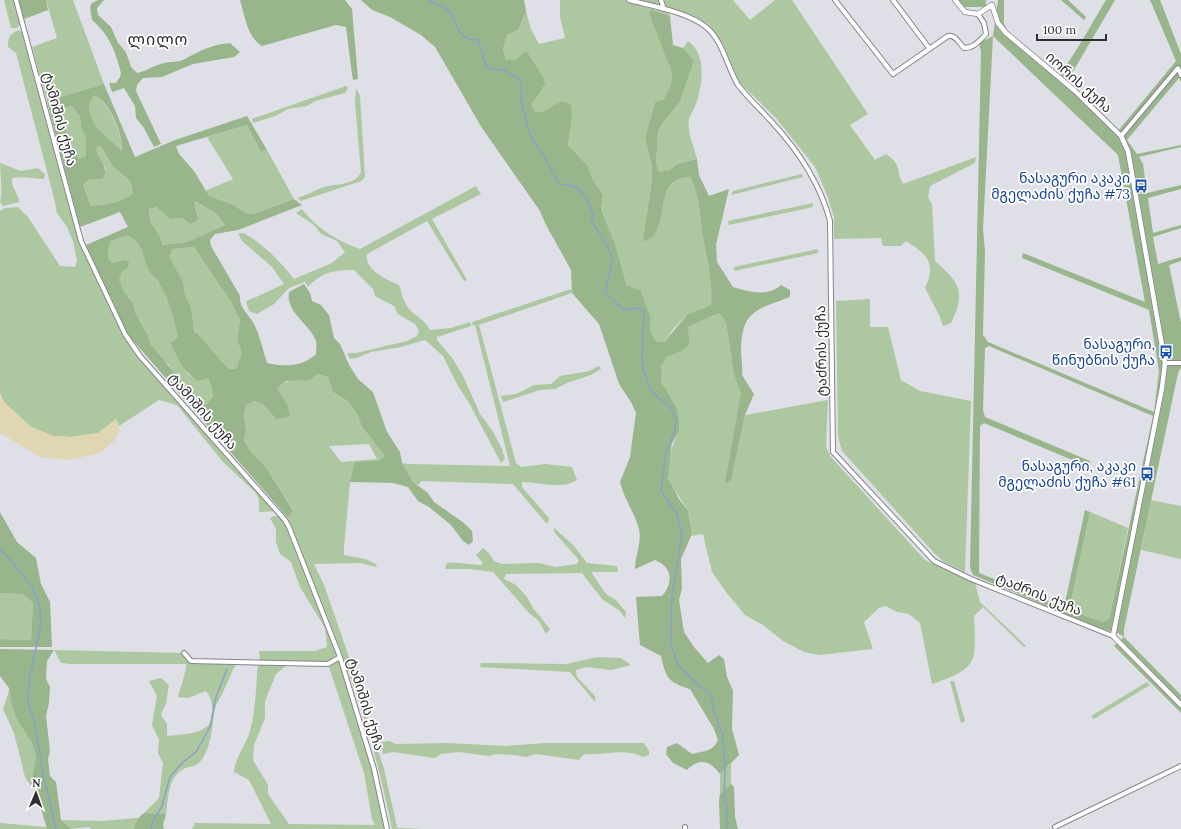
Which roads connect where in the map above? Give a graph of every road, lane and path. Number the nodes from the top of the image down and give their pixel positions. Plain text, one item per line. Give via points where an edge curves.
1 (16, 0) edge
2 (629, 0) edge
3 (662, 0) edge
4 (835, 0) edge
5 (893, 0) edge
6 (955, 0) edge
7 (993, 0) edge
8 (992, 6) junction
9 (664, 9) junction
10 (978, 14) junction
11 (929, 48) junction
12 (1181, 75) edge
13 (1121, 136) junction
14 (1165, 363) junction
15 (1181, 363) edge
16 (1113, 636) junction
17 (184, 653) dead end
18 (340, 657) junction
19 (1181, 705) edge
20 (1181, 766) edge
21 (1055, 827) dead end
22 (387, 829) edge

1 - 18 street, ტამიშის ქუჩა via 81,241 125,334 140,356 285,520
2 - 9 street, ტაძრის ქუჩა
3 - 9 street
4 - 11 street via 893,74
5 - 11 street
6 - 10 street via 965,12
7 - 8 street
8 - 10 street
8 - 13 street, იორის ქუჩა via 998,23 1006,33 1074,90
9 - 16 street, ტაძრის ქუჩა via 707,28 723,51 733,77 742,90 800,156 826,207 830,221 833,452 934,561 971,579
10 - 11 street via 984,23 986,34 970,48 964,48 951,35
12 - 13 street via 1178,68
13 - 14 street via 1131,161
14 - 15 street
14 - 16 street
16 - 19 street
17 - 18 street via 190,661 328,664
18 - 22 street, ტამიშის ქუჩა via 374,769
20 - 21 street

